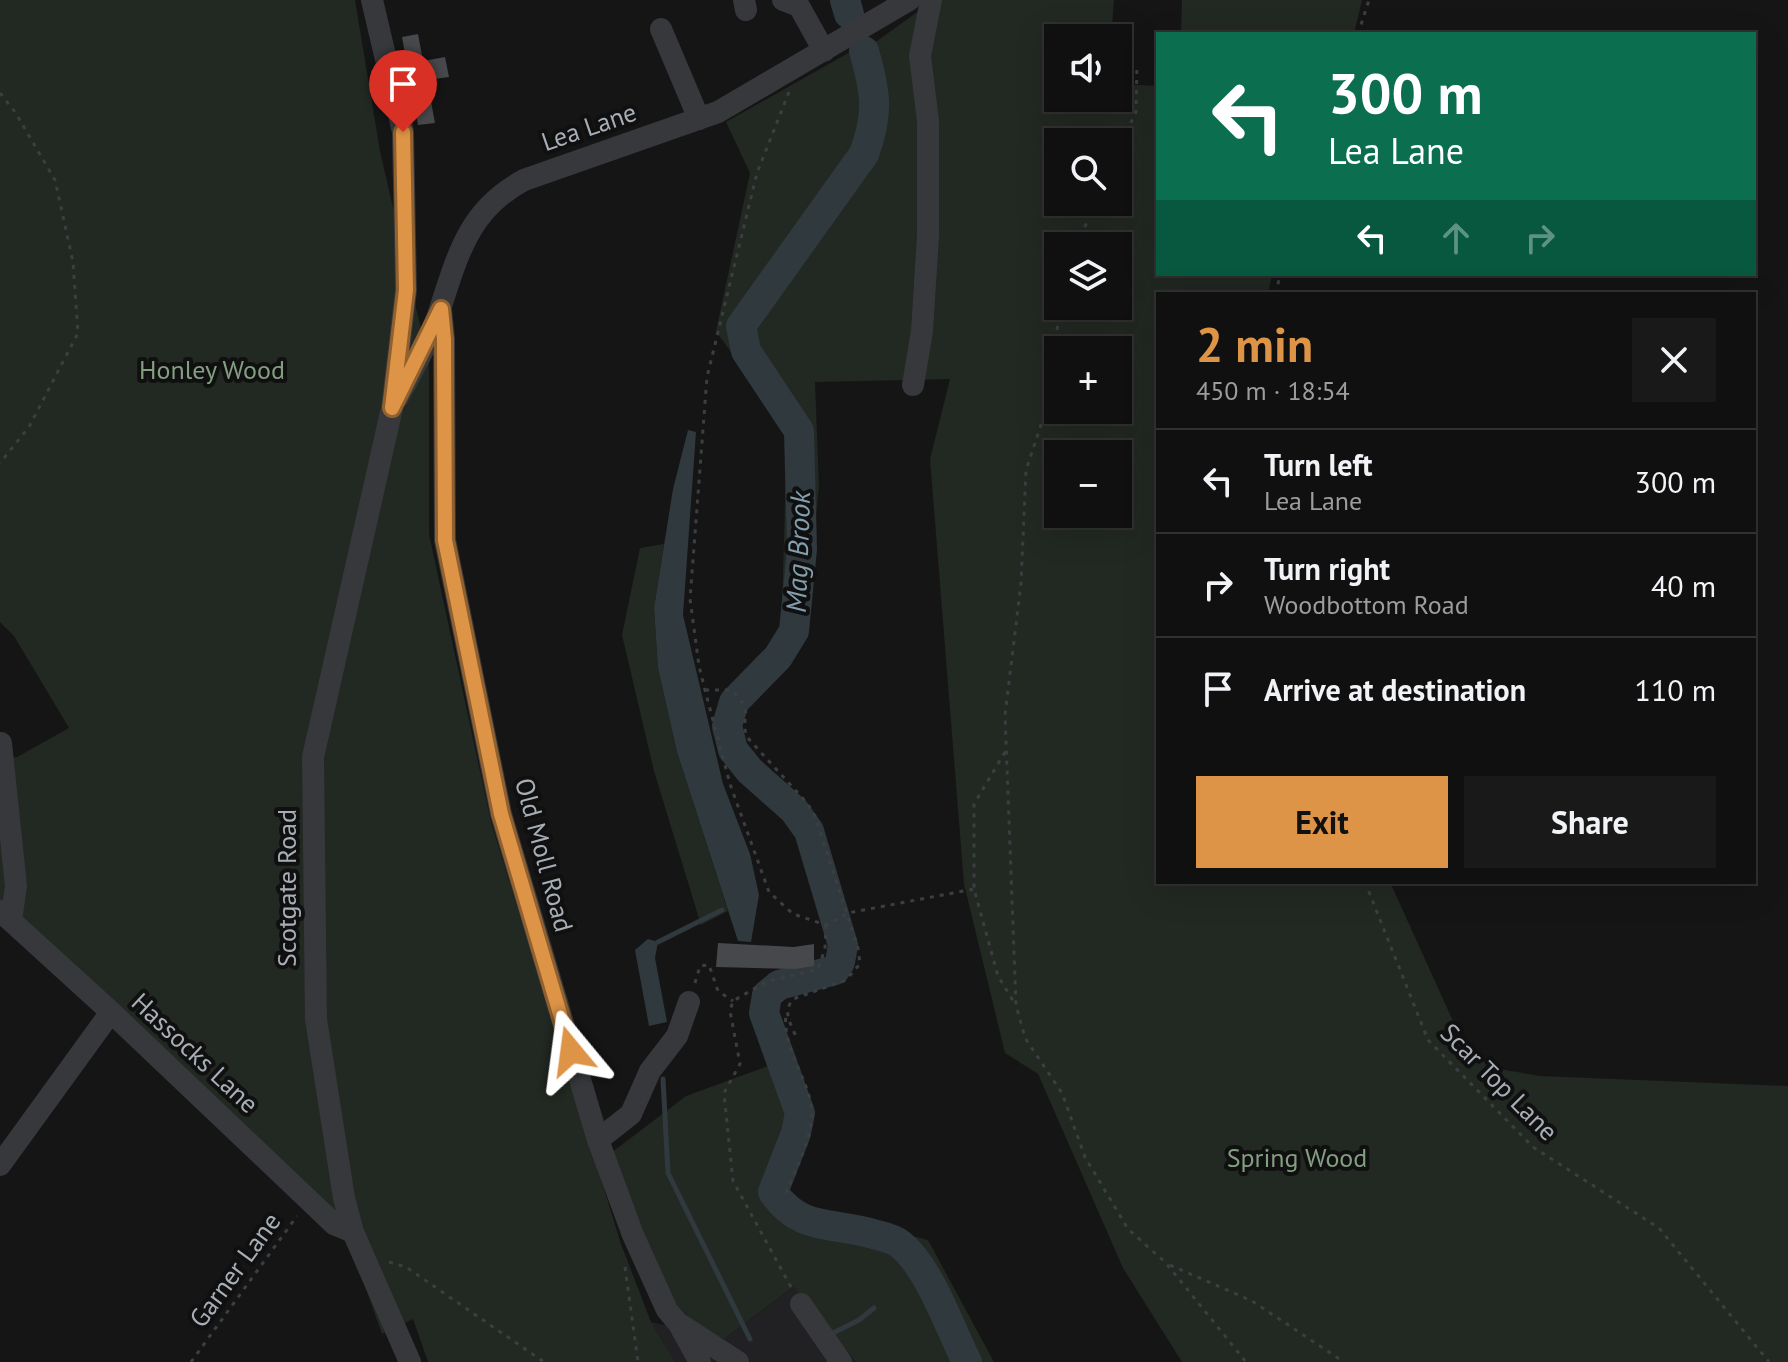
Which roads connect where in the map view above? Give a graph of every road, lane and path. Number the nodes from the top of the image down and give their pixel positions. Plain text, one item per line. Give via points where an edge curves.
1 (372, 0) edge
2 (783, 0) edge
3 (909, 0) edge
4 (931, 0) edge
5 (1369, 0) edge
6 (661, 29) dead end
7 (1359, 32) edge
8 (824, 51) junction
9 (1137, 64) dead end
10 (789, 69) junction
11 (0, 93) edge
12 (699, 119) junction
13 (1128, 128) edge
14 (441, 309) junction
15 (1058, 320) edge
16 (913, 385) dead end
17 (392, 408) junction
18 (0, 463) edge
19 (705, 690) junction
20 (1, 743) edge
21 (1005, 752) junction
22 (1366, 884) edge
23 (974, 889) junction
24 (848, 913) junction
25 (5, 916) edge
26 (826, 925) junction
27 (733, 1001) junction
28 (689, 1002) joint
29 (1016, 1005) junction
30 (111, 1012) junction
31 (786, 1014) junction
32 (796, 1037) dead end
33 (598, 1140) junction
34 (0, 1165) edge
35 (786, 1193) dead end
36 (309, 1199) junction
37 (353, 1232) junction
38 (633, 1235) junction
39 (362, 1253) junction
40 (1166, 1263) junction
41 (801, 1304) joint
42 (678, 1323) junction
43 (191, 1362) edge
44 (410, 1362) edge
45 (544, 1362) edge
46 (638, 1362) edge
47 (700, 1362) edge
48 (738, 1362) edge
49 (841, 1362) edge
50 (1246, 1362) edge
51 (1344, 1362) edge
52 (1769, 1362) edge

1 - 17 street via 403,132 406,290
2 - 8 street via 799,6
3 - 8 street, Lea Lane
4 - 16 street via 920,56 928,121 928,236
5 - 7 path
6 - 12 street
8 - 10 street, Lea Lane
9 - 13 path via 1136,112
10 - 12 street, Lea Lane
10 - 19 path via 789,92 757,173 707,377 690,599
11 - 18 path via 55,180 73,262 78,333 29,427
12 - 14 street, Lea Lane via 502,191 476,219 452,268
14 - 17 street, Lea Lane
14 - 33 street, Old Moll Road via 445,540 501,814
15 - 21 path via 1048,404 1026,470
17 - 37 street, Scotgate Road via 313,757 316,1019
19 - 24 path via 731,690 744,703 746,736 815,816
19 - 26 path via 730,784 769,892 793,914
20 - 25 street via 16,886
21 - 23 path via 974,804
21 - 29 path
22 - 52 path, Scar Top Lane via 1428,1040 1533,1147 1659,1228
23 - 24 path
23 - 29 path via 998,976
24 - 26 path
24 - 31 path via 860,964 846,980 793,999
25 - 30 street, Hassocks Lane
26 - 27 path via 818,969 766,982
27 - 28 path via 718,991 705,965 700,966
27 - 41 path via 730,1011 740,1064 724,1093 733,1181
28 - 33 street via 677,1036 650,1071 631,1114
29 - 40 path via 1025,1038 1062,1093 1085,1157 1128,1229
30 - 34 street
30 - 36 street, Hassocks Lane
31 - 32 path
31 - 35 path via 787,1038 811,1105 810,1131
33 - 38 street, Old Moll Road
36 - 37 street, Hassocks Lane via 334,1224
36 - 43 path, Garner Lane
37 - 39 street, Scotgate Road
38 - 42 street, Old Moll Road
38 - 46 path via 621,1244
39 - 44 street, Scotgate Road
39 - 45 path via 406,1267
40 - 50 path
40 - 51 path via 1252,1301
41 - 49 street
42 - 47 street
42 - 48 street, Old Moll Road

